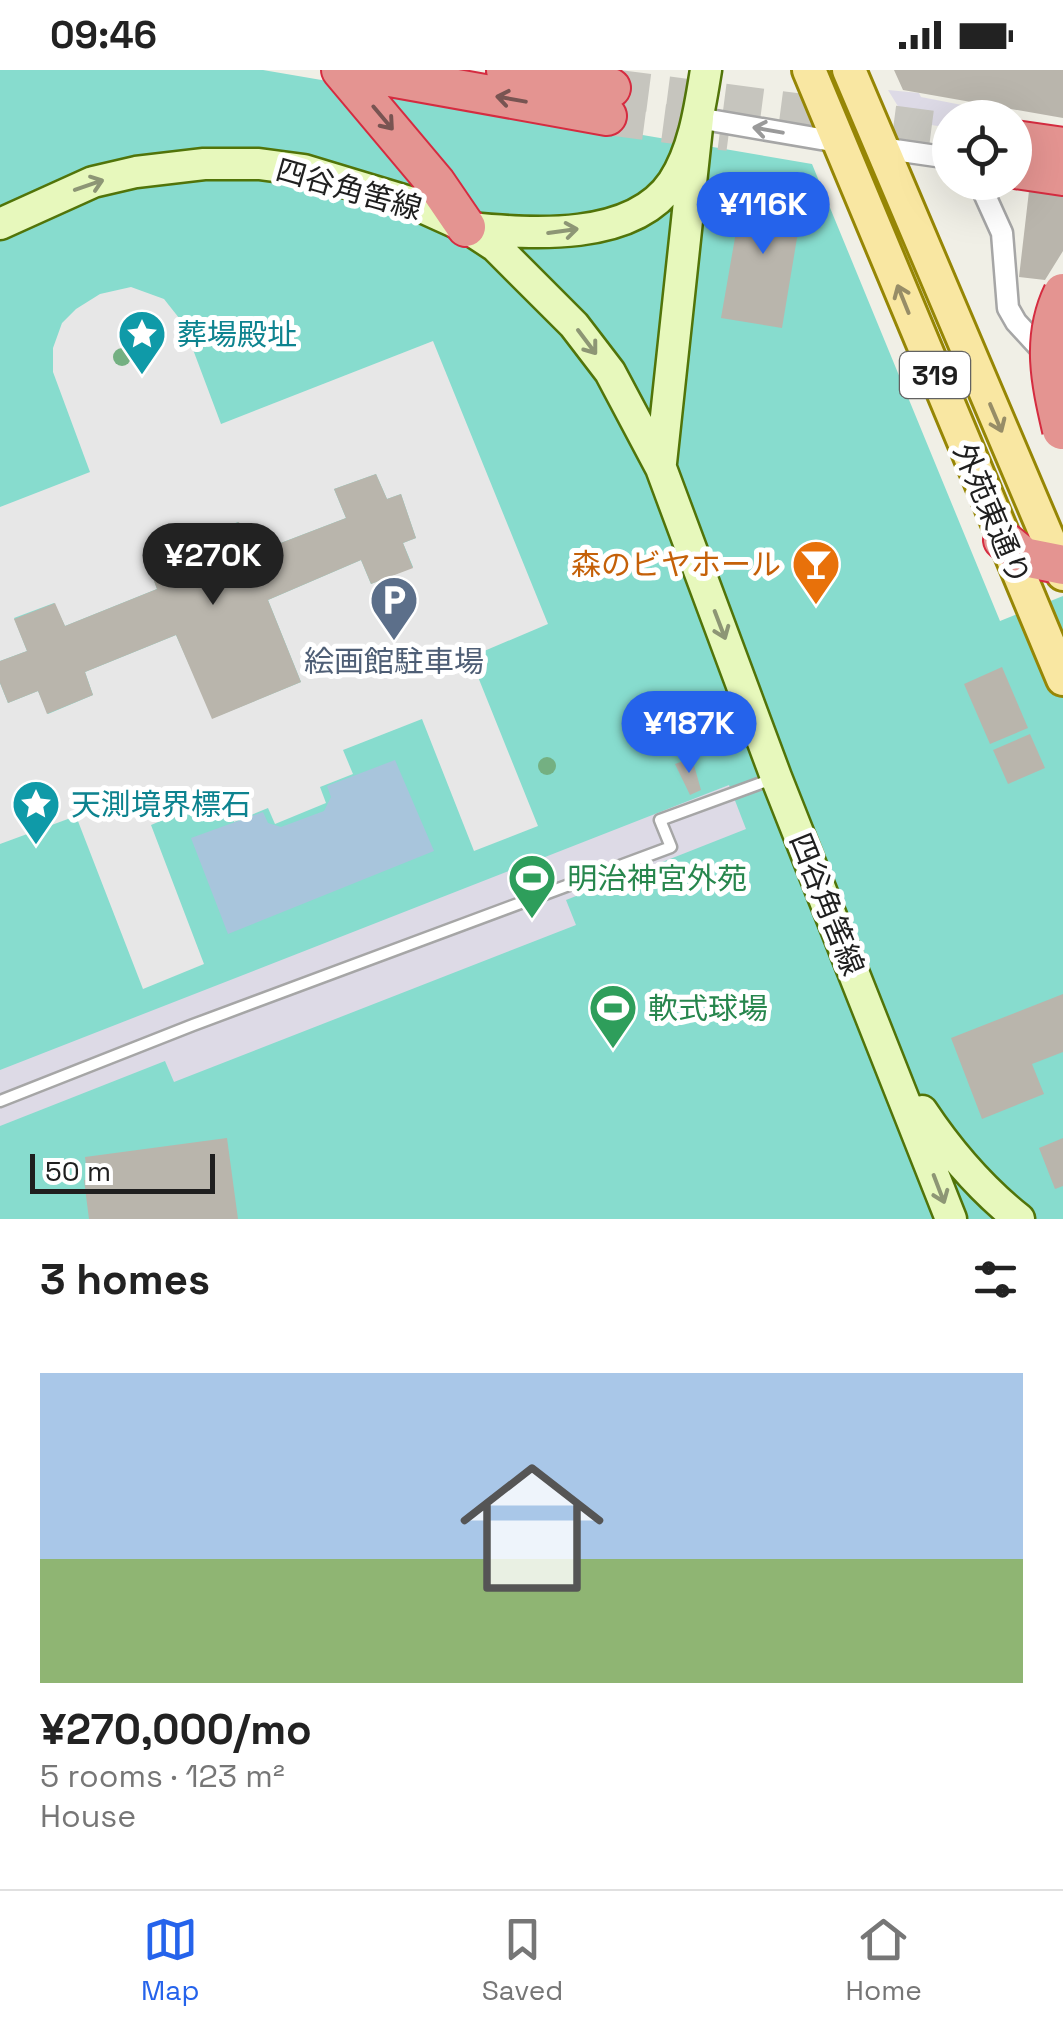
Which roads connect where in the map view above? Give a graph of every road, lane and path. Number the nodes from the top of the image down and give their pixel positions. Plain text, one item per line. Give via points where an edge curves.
1 (341, 70) edge
2 (351, 70) edge
3 (506, 70) edge
4 (706, 70) edge
5 (809, 70) edge
6 (849, 70) edge
7 (698, 118) junction
8 (838, 142) junction
9 (1032, 142) edge
10 (1063, 147) edge
11 (881, 148) junction
12 (932, 155) edge
13 (1032, 171) edge
14 (1063, 176) edge
15 (987, 200) edge
16 (0, 224) edge
17 (466, 227) junction
18 (1063, 293) edge
19 (1063, 374) edge
20 (1063, 431) edge
21 (661, 468) junction
22 (1003, 540) junction
23 (1062, 568) edge
24 (1063, 679) edge
25 (776, 777) junction
26 (888, 1058) junction
27 (0, 1101) edge
28 (951, 1219) edge
29 (1020, 1219) edge

1 -> 17 highway
3 -> 2 highway via 609,102
4 - 7 main road, 四谷角筈線
5 - 8 main road, 外苑東通り / 319
6 - 11 main road, 外苑東通り / 319
8 -> 7 street
17 -> 7 main road, 四谷角筈線 via 537,234 626,217 672,184
7 - 21 main road, 四谷角筈線
8 - 11 main road
22 -> 8 main road, 外苑東通り / 319
9 - 10 highway
11 - 12 street
11 -> 23 main road, 外苑東通り / 319
13 - 14 highway
15 - 19 street via 1002,234 1008,308
16 -> 17 main road, 四谷角筈線 via 93,182 204,164 259,164 368,188
17 -> 21 main road, 四谷角筈線 via 574,325 610,372
18 - 20 highway, bridge via 1048,348
21 -> 25 main road, 四谷角筈線
22 - 23 highway via 1024,556
22 - 24 main road, 外苑東通り / 319
25 - 26 main road, 四谷角筈線
25 - 27 lane via 660,820 671,847
26 -> 28 main road, 四谷角筈線
26 - 29 main road, 四谷角筈線 via 946,1147 984,1191

